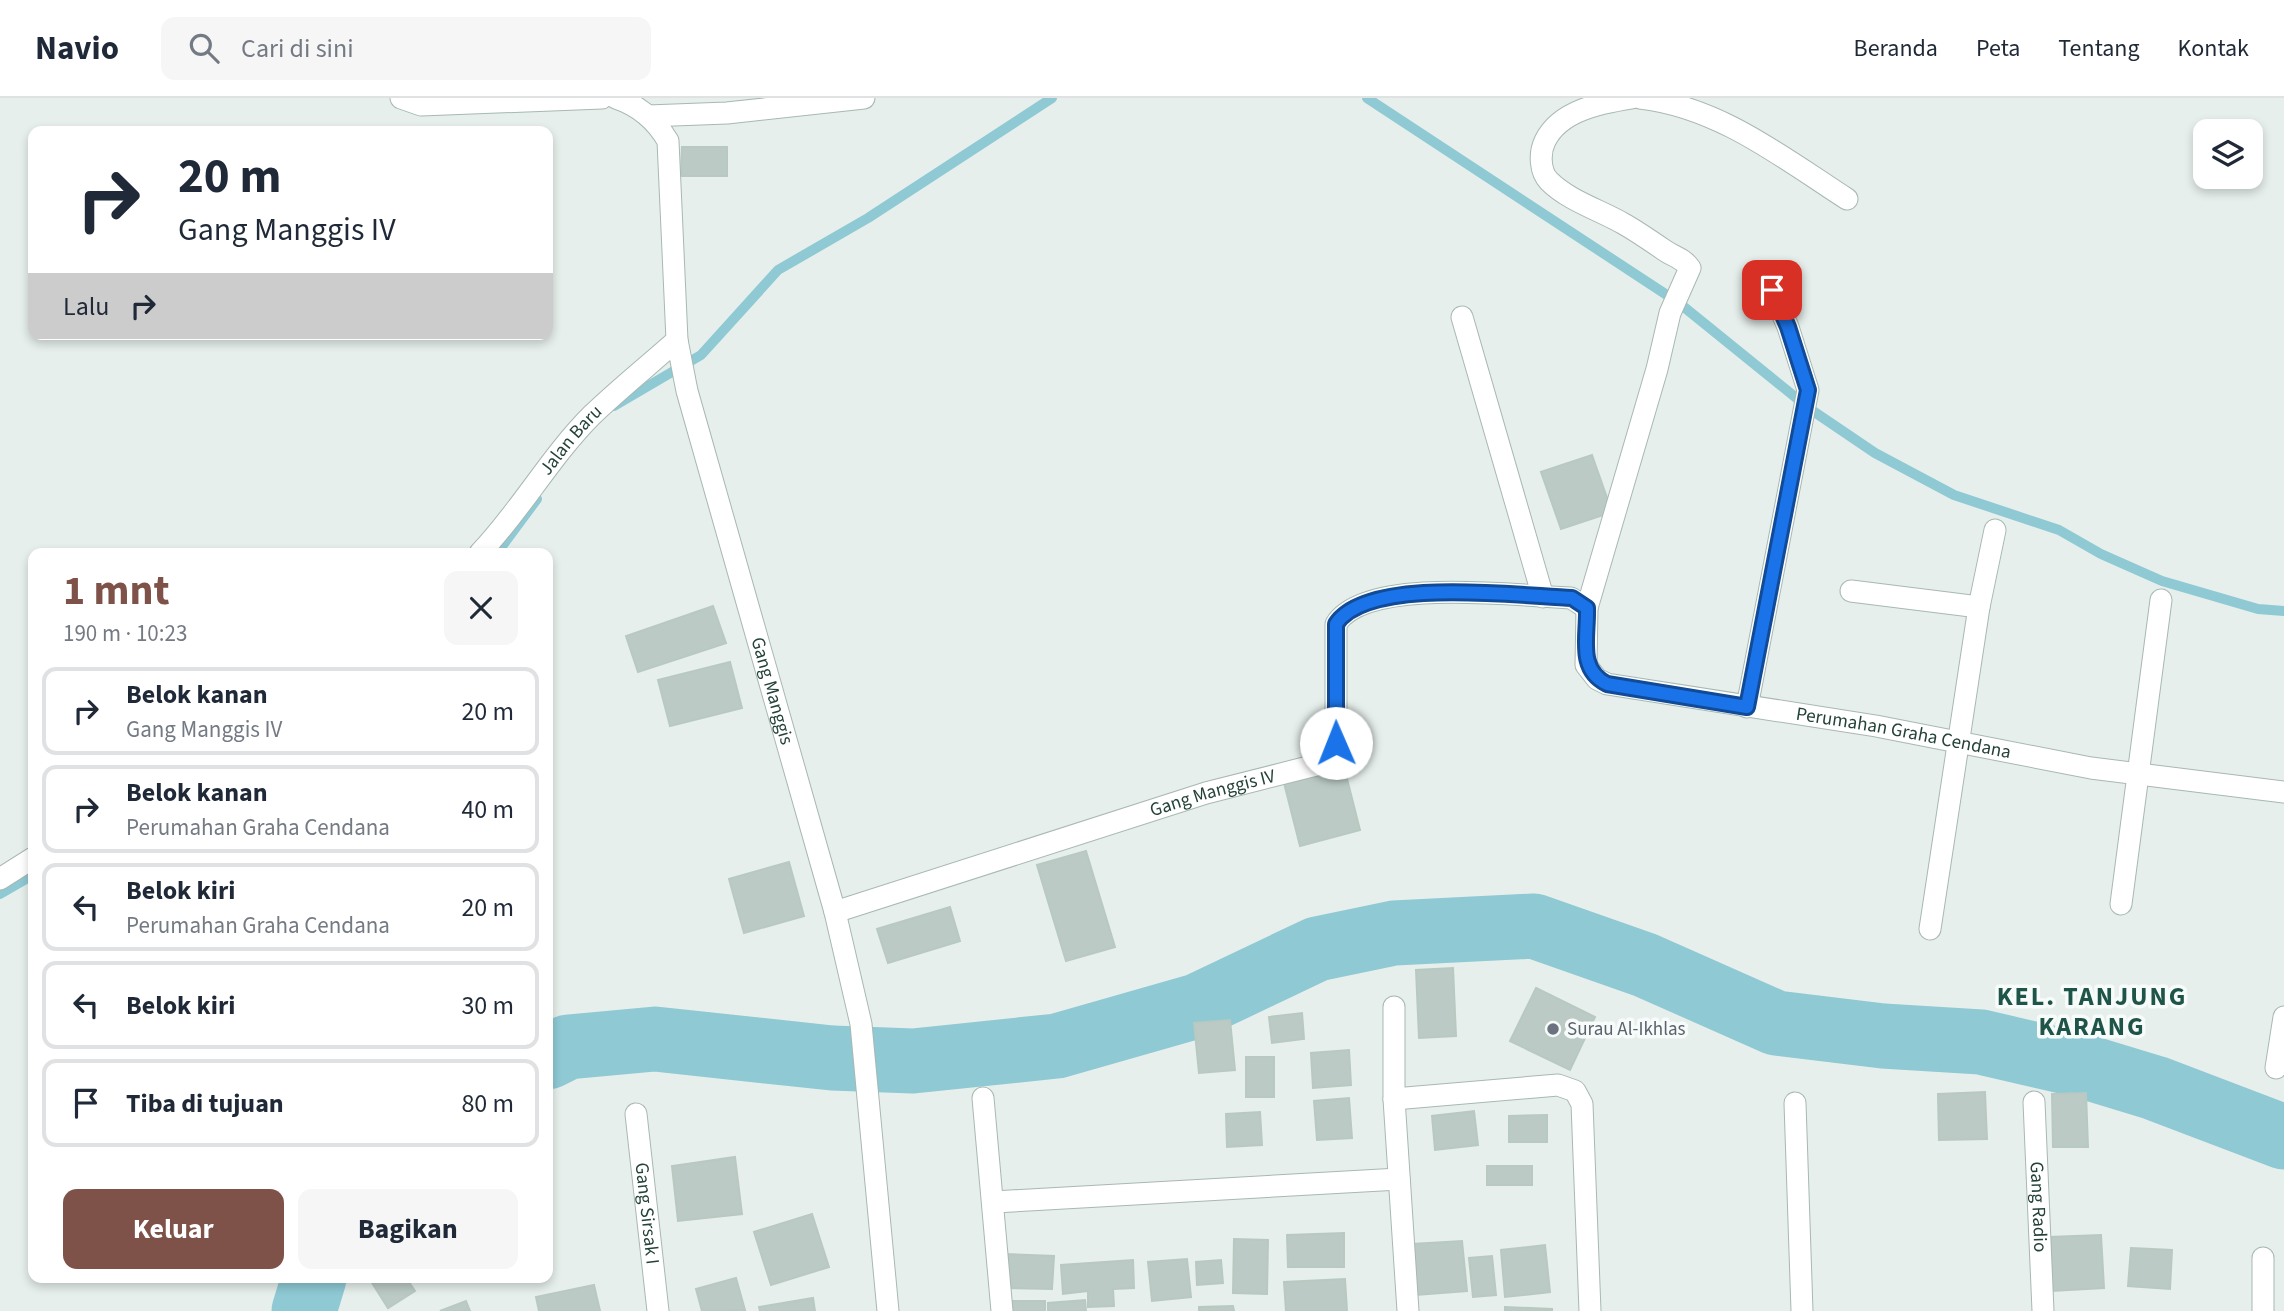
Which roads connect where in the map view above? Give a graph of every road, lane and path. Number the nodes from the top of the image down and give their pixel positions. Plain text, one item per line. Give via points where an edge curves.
1 (401, 98) edge
2 (602, 98) edge
3 (616, 98) edge
4 (864, 98) edge
5 (1632, 98) edge
6 (1640, 98) edge
7 (648, 116) junction
8 (1847, 199) dead end
9 (1772, 290) dead end
10 (1462, 317) dead end
11 (680, 350) junction
12 (1995, 530) dead end
13 (485, 548) edge
14 (1851, 591) dead end
15 (1543, 597) junction
16 (2161, 600) dead end
17 (1979, 607) junction
18 (1587, 608) junction
19 (1747, 707) junction
20 (1959, 742) junction
21 (2139, 774) junction
22 (2284, 792) edge
23 (28, 861) edge
24 (0, 879) edge
25 (2121, 904) dead end
26 (835, 912) junction
27 (1930, 929) dead end
28 (1394, 1007) dead end
29 (2284, 1017) edge
30 (2276, 1068) dead end
31 (983, 1098) dead end
32 (1394, 1099) junction
33 (2034, 1102) dead end
34 (1795, 1103) dead end
35 (636, 1114) dead end
36 (1399, 1179) junction
37 (994, 1202) junction
38 (2263, 1258) dead end
39 (658, 1311) edge
40 (888, 1311) edge
41 (1002, 1311) edge
42 (1408, 1311) edge
43 (1590, 1311) edge
44 (1802, 1311) edge
45 (2043, 1311) edge
46 (2263, 1311) edge

1 - 2 street via 434,105
3 - 7 street, Gang Manggis
4 - 7 street via 727,113
5 - 18 street, Perumahan Graha Cendana via 1598,104 1555,125 1543,145 1541,165 1548,180 1565,193 1690,268 1670,313
6 - 8 street via 1707,113
7 - 11 street, Gang Manggis via 662,131 670,153
9 - 19 street via 1808,390
10 - 15 street
11 - 13 street, Jalan Baru via 592,415
11 - 26 street, Gang Manggis via 687,391
12 - 17 street
14 - 17 street
15 - 18 street, Gang Manggis IV via 1572,598
15 - 26 street, Gang Manggis IV via 1420,592 1363,603 1336,624 1336,743 1320,764 1206,793
16 - 21 street
17 - 20 street
18 - 19 street, Perumahan Graha Cendana via 1586,665 1597,679
19 - 20 street, Perumahan Graha Cendana
20 - 21 street, Perumahan Graha Cendana
20 - 27 street
21 - 22 street, Perumahan Graha Cendana
21 - 25 street
23 - 24 street
26 - 40 street, Gang Manggis via 860,1024
28 - 32 street
29 - 30 street
31 - 37 street
32 - 36 street
32 - 43 street via 1558,1085 1575,1091 1582,1104
33 - 45 street, Gang Radio
34 - 44 street
35 - 39 street, Gang Sirsak I
36 - 37 street
36 - 42 street
37 - 41 street
38 - 46 street

